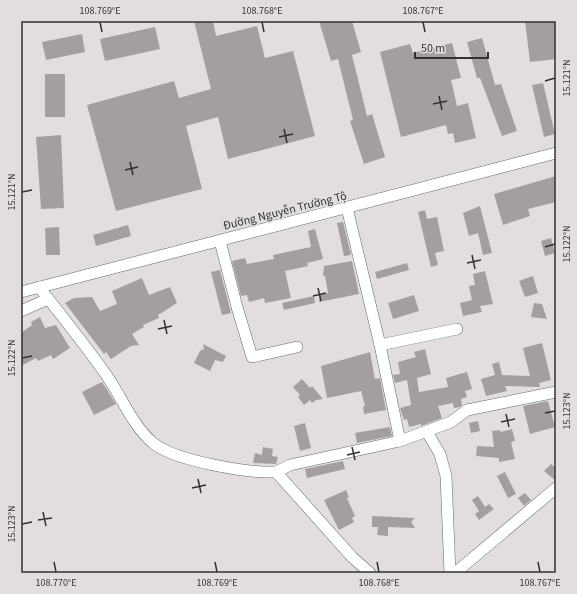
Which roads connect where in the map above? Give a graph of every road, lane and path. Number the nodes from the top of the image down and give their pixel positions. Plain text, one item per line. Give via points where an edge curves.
1 (556, 152) edge
2 (347, 208) junction
3 (220, 241) junction
4 (39, 287) junction
5 (21, 292) edge
6 (48, 299) junction
7 (21, 311) edge
8 (457, 328) dead end
9 (380, 345) junction
10 (297, 347) dead end
11 (556, 392) edge
12 (427, 432) junction
13 (400, 441) junction
14 (276, 472) junction
15 (556, 488) edge
16 (370, 573) edge
17 (450, 573) edge
18 (455, 573) edge

1 - 2 street, Đường Nguyễn Trường Tộ
2 - 3 street, Đường Nguyễn Trường Tộ
2 - 9 street
3 - 4 street, Đường Nguyễn Trường Tộ
3 - 10 street via 252,357
4 - 5 street, Đường Nguyễn Trường Tộ
4 - 6 street
6 - 7 street
6 - 14 street via 107,376 142,432 154,444 184,458 218,467
8 - 9 street
9 - 13 street
11 - 12 street via 468,410 451,422
12 - 13 street
12 - 17 street via 440,454 446,476
13 - 14 street via 290,465
14 - 16 street via 352,557
15 - 18 street

